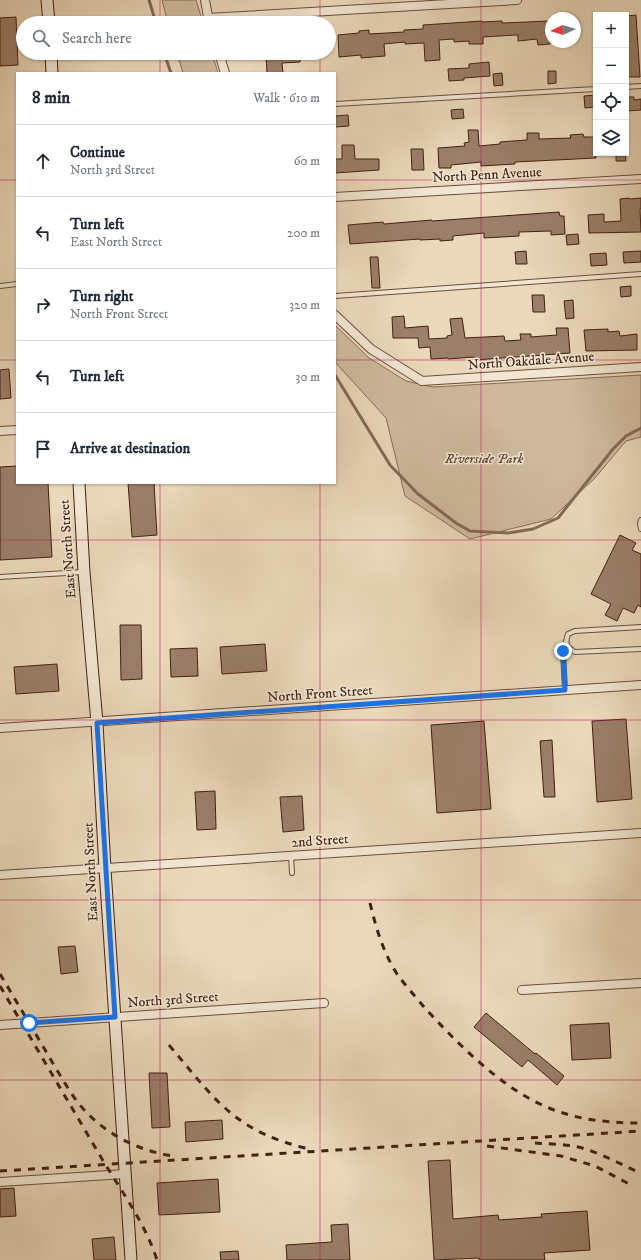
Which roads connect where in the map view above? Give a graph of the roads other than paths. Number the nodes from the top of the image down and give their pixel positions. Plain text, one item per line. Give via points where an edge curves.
1 (47, 0) edge
2 (204, 0) edge
3 (517, 0) edge
4 (48, 16) edge
5 (207, 16) edge
6 (282, 16) edge
7 (51, 60) edge
8 (221, 60) edge
9 (52, 72) edge
10 (225, 72) edge
11 (641, 86) edge
12 (629, 87) edge
13 (593, 89) edge
14 (336, 104) edge
15 (641, 178) edge
16 (336, 197) edge
17 (641, 274) edge
18 (16, 284) edge
19 (0, 286) edge
20 (336, 296) edge
21 (336, 316) edge
22 (641, 367) edge
23 (16, 430) edge
24 (0, 431) edge
25 (79, 484) edge
26 (641, 520) edge
27 (641, 529) edge
28 (84, 572) junction
29 (0, 576) edge
30 (641, 627) edge
31 (566, 640) junction
32 (641, 649) edge
33 (641, 685) edge
34 (565, 690) junction
35 (97, 723) junction
36 (0, 728) edge
37 (641, 833) edge
38 (291, 856) junction
39 (105, 869) junction
40 (292, 873) dead end
41 (0, 875) edge
42 (641, 982) edge
43 (522, 990) dead end
44 (324, 1003) dead end
45 (115, 1017) junction
46 (0, 1025) edge
47 (125, 1174) junction
48 (0, 1182) edge
49 (131, 1260) edge

1 - 4 street
2 - 5 street
3 - 6 street
7 - 9 street
8 - 10 street
11 - 12 lane
13 - 14 lane
15 - 16 street, North Penn Avenue
17 - 20 lane
18 - 19 lane
21 - 22 street, North Oakdale Avenue via 371,349 422,381
23 - 24 street
25 - 28 street, East North Street
26 - 27 lane
28 - 29 lane
28 - 35 street, East North Street
30 - 31 lane via 575,631 568,634
31 - 32 lane via 567,645 575,652
31 - 34 lane via 563,651
33 - 34 street, North Front Street
34 - 35 street, North Front Street
35 - 36 street, North Front Street
35 - 39 street, East North Street
37 - 38 street, 2nd Street
38 - 39 street, 2nd Street
38 - 40 lane
39 - 41 street, 2nd Street
39 - 45 street, East North Street
42 - 43 street
44 - 45 street, North 3rd Street
45 - 46 street, North 3rd Street
45 - 47 street, East North Street
47 - 48 street
47 - 49 street, East North Street

